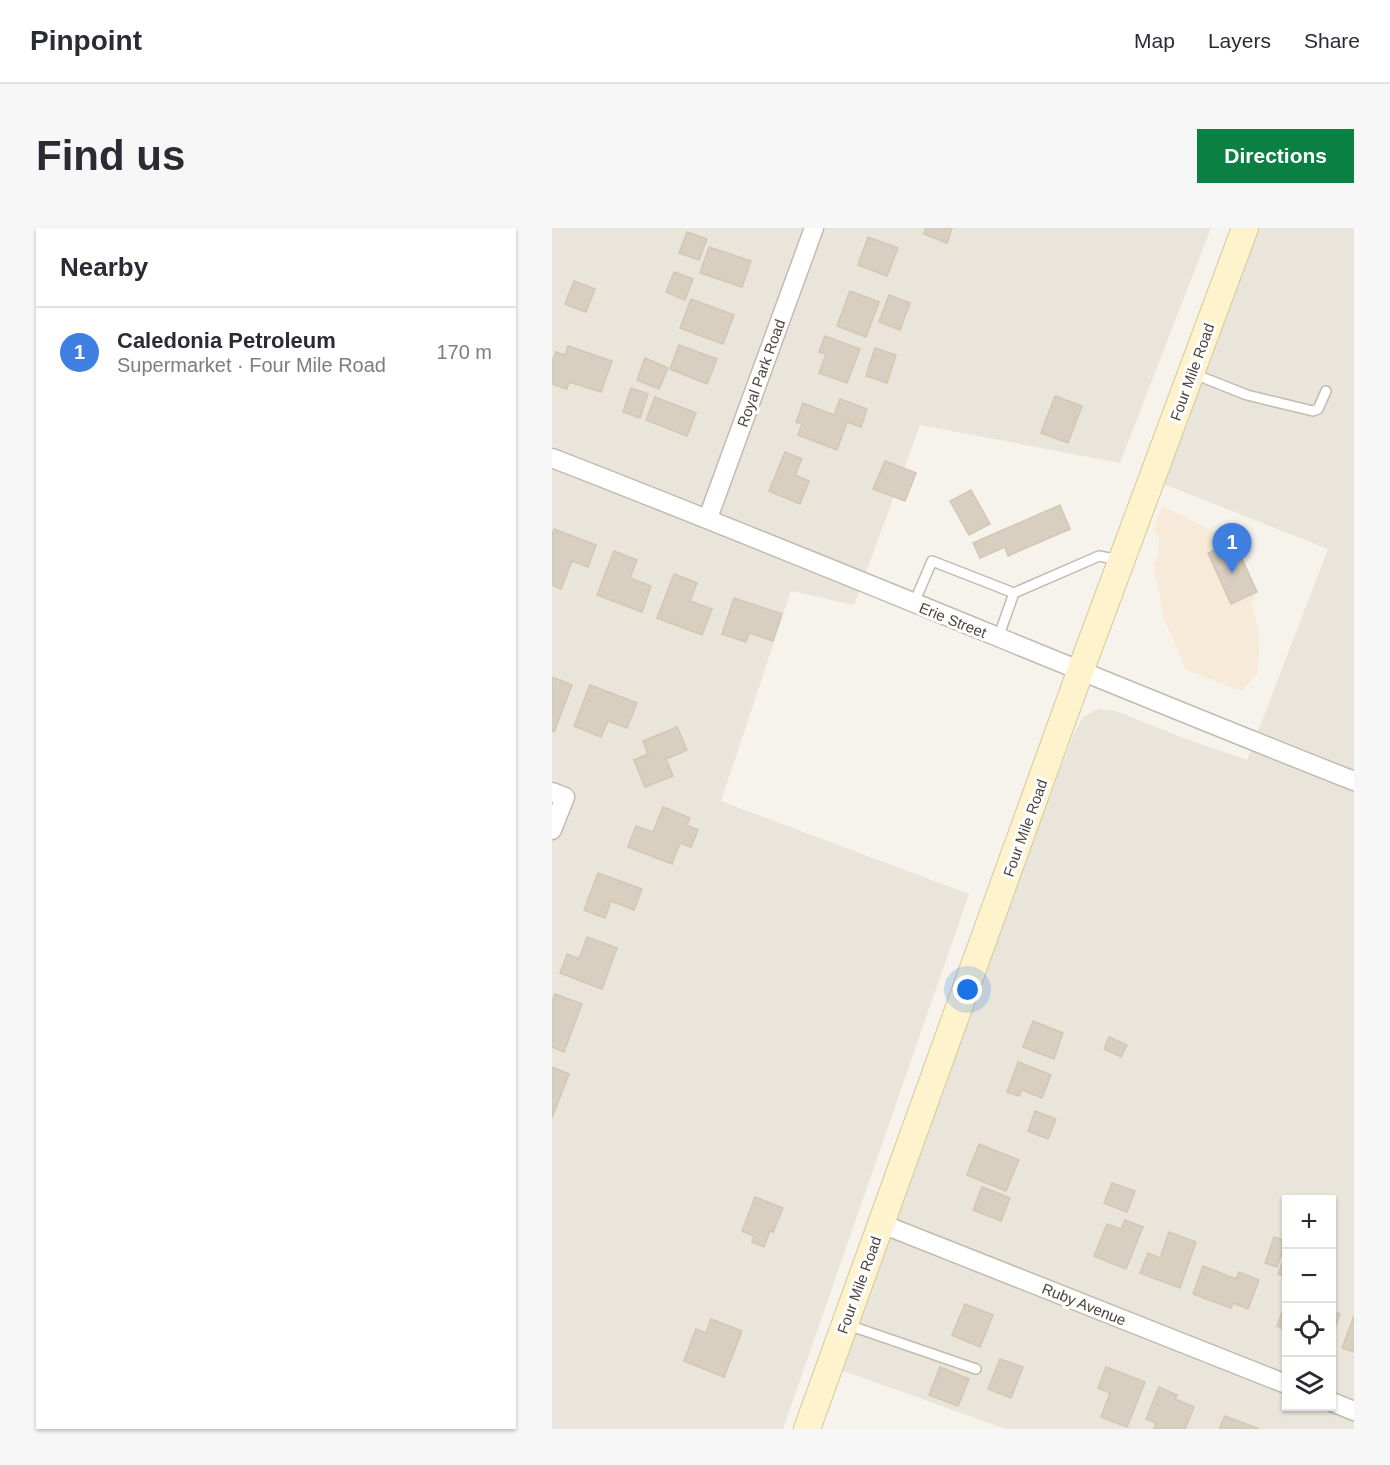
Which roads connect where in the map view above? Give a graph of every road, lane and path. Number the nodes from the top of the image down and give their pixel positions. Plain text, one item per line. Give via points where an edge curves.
1 (814, 228) edge
2 (1245, 228) edge
3 (1192, 373) junction
4 (1326, 391) dead end
5 (552, 458) edge
6 (708, 518) junction
7 (1122, 560) junction
8 (1014, 593) junction
9 (914, 603) junction
10 (998, 638) junction
11 (1080, 672) junction
12 (1354, 781) edge
13 (558, 794) edge
14 (552, 830) edge
15 (882, 1224) junction
16 (845, 1324) junction
17 (976, 1369) dead end
18 (1282, 1382) edge
19 (1336, 1404) edge
20 (1354, 1411) edge
21 (807, 1429) edge

1 - 6 street, Royal Park Road
2 - 3 main road, Four Mile Road
3 - 4 lane via 1247,395 1313,411 1318,409
3 - 7 main road, Four Mile Road
5 - 6 street, Erie Street
6 - 9 street, Erie Street
7 - 8 lane via 1099,556
7 - 11 main road, Four Mile Road
8 - 9 lane via 932,561
8 - 10 lane
9 - 10 street, Erie Street
10 - 11 street, Erie Street
11 - 12 street, Erie Street
11 - 15 main road, Four Mile Road
13 - 14 street
15 - 16 main road, Four Mile Road
15 - 18 street, Ruby Avenue
16 - 17 lane
16 - 21 main road, Four Mile Road
19 - 20 street

